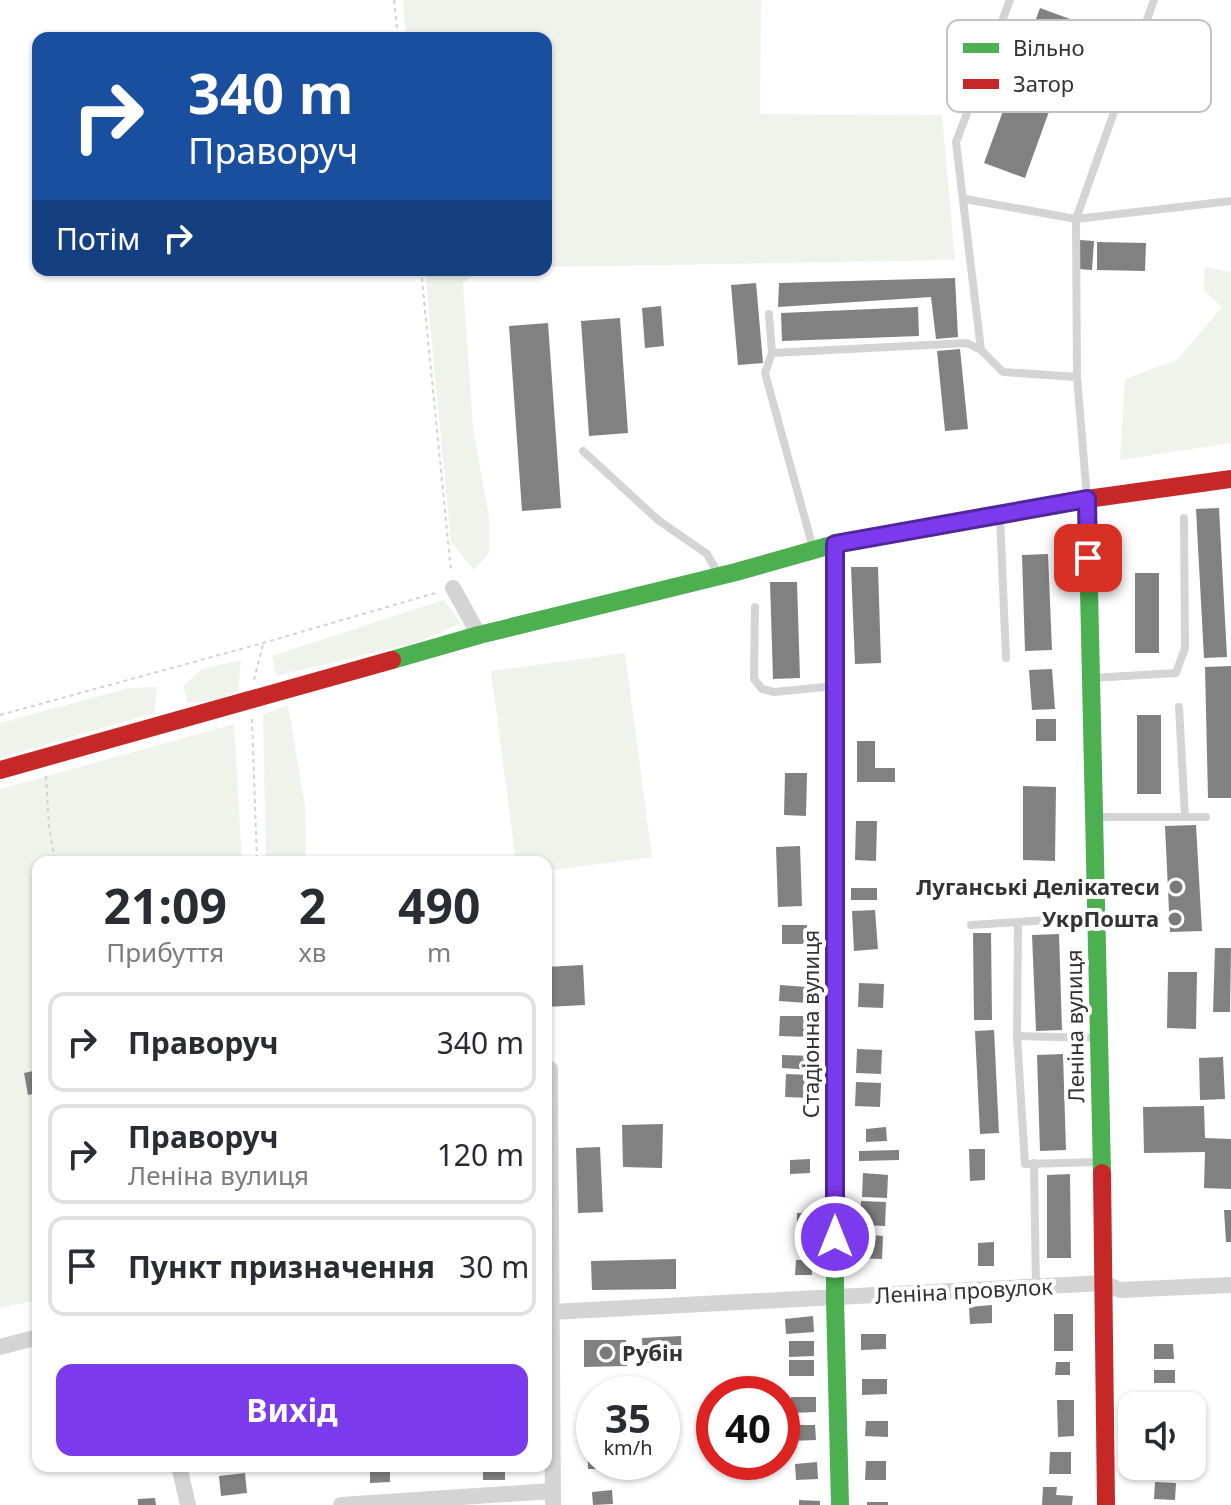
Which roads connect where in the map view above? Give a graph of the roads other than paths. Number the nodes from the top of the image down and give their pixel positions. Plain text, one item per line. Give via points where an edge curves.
1 (1010, 0) edge
2 (1154, 0) edge
3 (1002, 20) edge
4 (1147, 20) edge
5 (967, 112) edge
6 (1114, 112) edge
7 (965, 199) junction
8 (1231, 201) edge
9 (1076, 219) junction
10 (769, 314) dead end
11 (981, 350) junction
12 (772, 353) junction
13 (1077, 377) junction
14 (583, 451) dead end
15 (1231, 479) edge
16 (1087, 499) junction
17 (1000, 514) junction
18 (1184, 518) dead end
19 (835, 544) junction
20 (814, 550) junction
21 (720, 576) junction
22 (453, 588) road end
23 (755, 607) dead end
24 (479, 635) junction
25 (1006, 658) dead end
26 (1091, 678) junction
27 (835, 686) junction
28 (1179, 707) dead end
29 (0, 770) edge
30 (1094, 817) junction
31 (1185, 817) junction
32 (1206, 817) dead end
33 (1096, 917) junction
34 (1018, 922) junction
35 (971, 925) dead end
36 (1017, 1036) junction
37 (1099, 1038) junction
38 (1102, 1161) junction
39 (1034, 1163) junction
40 (1104, 1283) junction
41 (1231, 1285) edge
42 (1036, 1287) junction
43 (835, 1299) junction
44 (552, 1312) joint
45 (32, 1339) edge
46 (0, 1347) edge
47 (180, 1472) edge
48 (552, 1498) edge
49 (188, 1505) edge
50 (341, 1505) edge
51 (840, 1505) edge
52 (1106, 1505) edge

1 - 3 lane
2 - 4 lane
5 - 7 lane via 956,142
6 - 9 lane
7 - 9 lane
7 - 11 lane
8 - 9 lane
9 - 13 lane
10 - 12 lane
11 - 12 lane via 967,343
11 - 13 lane via 1003,372
12 - 20 lane via 765,373
13 - 16 lane
14 - 21 lane via 658,520 707,554
15 - 16 street
16 - 17 street
16 - 26 street, Леніна вулиця
17 - 19 street
17 - 25 lane
18 - 26 lane via 1185,648 1176,673
19 - 20 street
19 - 27 street, Стадіонна вулиця
20 - 21 street
21 - 24 street
22 - 24 street
23 - 27 lane via 754,679 762,689
24 - 29 street
26 - 30 street, Леніна вулиця
27 - 43 street, Стадіонна вулиця
28 - 31 lane
30 - 31 lane
30 - 33 street, Леніна вулиця
31 - 32 lane
33 - 34 lane
33 - 37 street, Леніна вулиця
34 - 35 lane
34 - 36 lane
36 - 37 lane
36 - 39 lane via 1025,1164
37 - 38 street, Леніна вулиця
38 - 39 lane
38 - 40 street, Леніна вулиця
39 - 42 lane
40 - 41 street, Леніна провулок via 1120,1290
40 - 42 street, Леніна провулок
40 - 52 street, Леніна вулиця
42 - 43 street, Леніна провулок
43 - 44 street, Леніна провулок
43 - 51 street, Стадіонна вулиця
44 - 48 street
45 - 46 street
47 - 49 street
48 - 50 street

